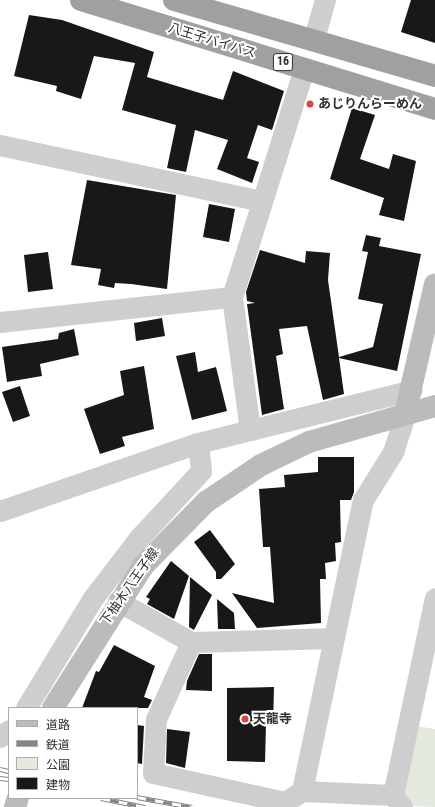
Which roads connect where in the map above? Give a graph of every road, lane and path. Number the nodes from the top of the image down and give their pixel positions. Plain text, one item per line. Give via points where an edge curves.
1 (81, 0) edge
2 (174, 0) edge
3 (325, 0) edge
4 (314, 38) junction
5 (304, 69) junction
6 (435, 76) edge
7 (435, 109) edge
8 (0, 144) edge
9 (262, 201) junction
10 (435, 284) edge
11 (232, 297) junction
12 (0, 322) edge
13 (412, 390) junction
14 (435, 406) edge
15 (405, 414) junction
16 (250, 430) junction
17 (198, 443) junction
18 (0, 511) edge
19 (435, 598) edge
20 (118, 600) junction
21 (334, 638) junction
22 (191, 642) junction
23 (27, 707) edge
24 (54, 707) edge
25 (8, 731) edge
26 (0, 737) edge
27 (145, 772) edge
28 (302, 792) junction
29 (398, 801) edge

1 - 5 highway, 八王子バイパス / 16
2 - 4 highway, 16
3 - 4 street
4 - 6 highway, 16
5 - 7 highway, 八王子バイパス / 16
5 - 9 street
8 - 9 street
9 - 11 street
10 - 13 main road
11 - 12 street
11 - 16 street
13 - 15 main road
13 - 16 street
14 - 15 main road, 下柚木八王子線
15 - 20 main road, 下柚木八王子線 via 309,442 229,484 171,534
15 - 21 street via 393,452 363,500
16 - 17 street
17 - 18 street
17 - 23 street via 201,471 139,538 93,598
19 - 29 street
20 - 22 street
20 - 24 main road, 下柚木八王子線
21 - 22 street
21 - 28 street
22 - 27 street via 156,719
25 - 26 street
27 - 28 street via 285,802
28 - 29 street

